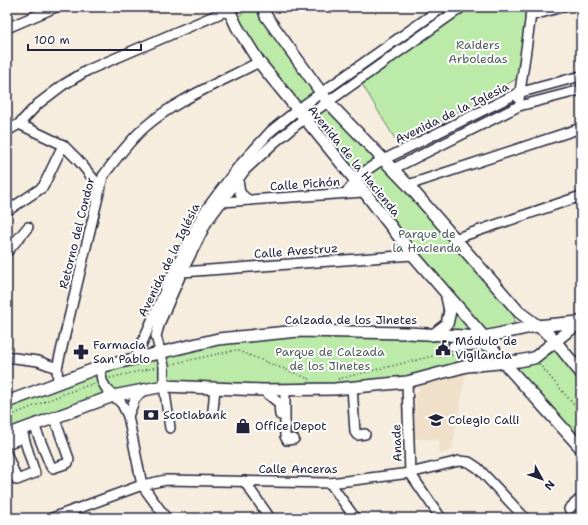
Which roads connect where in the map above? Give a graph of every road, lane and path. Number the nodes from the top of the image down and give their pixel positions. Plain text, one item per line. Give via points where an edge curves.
1 (56, 7) edge
2 (263, 7) edge
3 (443, 7) edge
4 (462, 7) edge
5 (562, 7) edge
6 (228, 10) edge
7 (531, 11) edge
8 (7, 28) edge
9 (259, 62) junction
10 (581, 76) edge
11 (542, 87) junction
12 (581, 90) edge
13 (518, 93) junction
14 (325, 97) junction
15 (539, 101) junction
16 (519, 106) junction
17 (297, 110) junction
18 (305, 118) junction
19 (19, 124) junction
20 (581, 128) edge
21 (7, 131) edge
22 (63, 145) junction
23 (385, 160) junction
24 (393, 169) junction
25 (238, 180) junction
26 (356, 181) junction
27 (408, 185) junction
28 (100, 186) junction
29 (364, 192) junction
30 (346, 193) junction
31 (581, 196) edge
32 (248, 200) junction
33 (222, 202) junction
34 (7, 210) edge
35 (28, 227) dead end
36 (454, 238) junction
37 (7, 252) edge
38 (7, 255) edge
39 (413, 255) junction
40 (7, 261) edge
41 (182, 272) junction
42 (446, 294) junction
43 (581, 322) edge
44 (536, 326) junction
45 (433, 334) junction
46 (555, 341) junction
47 (486, 343) junction
48 (453, 346) dead end
49 (161, 352) junction
50 (7, 357) edge
51 (136, 357) junction
52 (534, 358) junction
53 (504, 363) junction
54 (164, 366) junction
55 (100, 367) junction
56 (56, 368) junction
57 (581, 373) edge
58 (336, 379) dead end
59 (313, 380) dead end
60 (102, 381) junction
61 (58, 382) junction
62 (407, 382) junction
63 (164, 386) junction
64 (352, 387) junction
65 (215, 388) junction
66 (144, 389) junction
67 (263, 390) junction
68 (285, 390) junction
69 (113, 396) junction
70 (7, 402) edge
71 (213, 410) dead end
72 (581, 413) edge
73 (280, 415) dead end
74 (128, 416) junction
75 (7, 417) edge
76 (54, 417) junction
77 (34, 425) junction
78 (170, 428) dead end
79 (22, 433) junction
80 (365, 434) dead end
81 (7, 435) edge
82 (294, 439) dead end
83 (7, 444) edge
84 (581, 448) edge
85 (7, 455) edge
86 (410, 473) junction
87 (244, 482) junction
88 (330, 483) junction
89 (142, 485) junction
90 (581, 498) edge
91 (569, 509) dead end
92 (64, 516) edge
93 (52, 518) edge
94 (166, 518) edge
95 (270, 518) edge
96 (355, 518) edge
97 (441, 518) edge
98 (525, 518) edge

1 - 8 street
2 - 14 main road, Avenida de la Hacienda via 266,16
3 - 14 street
4 - 14 street
5 - 7 street
6 - 9 main road, Avenida de la Hacienda
6 - 19 street via 88,70 38,104
7 - 13 street
9 - 17 main road, Avenida de la Hacienda
9 - 28 street, Retorno del Condor via 169,109 145,127 103,176
10 - 11 street, Avenida de la Iglesia
11 - 13 street, Avenida de la Iglesia
11 - 15 street
12 - 15 street, Avenida de la Iglesia
13 - 16 street
13 - 23 street, Avenida de la Iglesia
14 - 17 street
14 - 18 street
14 - 23 main road, Avenida de la Hacienda
15 - 16 street, Avenida de la Iglesia
16 - 24 street, Avenida de la Iglesia
17 - 18 main road, Avenida de la Hacienda
17 - 51 street, Avenida de la Iglésia via 271,131 238,167 202,215 169,281
18 - 25 street, Avenida de la Iglésia via 275,142
18 - 26 main road, Avenida de la Hacienda
19 - 21 street
19 - 22 street
20 - 27 street
22 - 28 street
22 - 34 street via 42,187
23 - 24 main road, Avenida de la Hacienda
23 - 26 street, Avenida de la Iglesia via 370,167
24 - 27 main road, Avenida de la Hacienda
25 - 32 street via 240,193
25 - 33 street, Avenida de la Iglésia
26 - 29 main road, Avenida de la Hacienda
26 - 30 street, Avenida de la Iglesia
27 - 36 main road, Avenida de la Hacienda
28 - 56 street, Retorno del Condor
29 - 30 street, Calle Pichón
29 - 39 main road, Avenida de la Hacienda
30 - 32 street, Calle Pichón
31 - 36 street
32 - 33 street, Calle Pichón
33 - 41 street, Avenida de la Iglésia via 207,222
35 - 37 street
36 - 44 main road, Avenida de la Hacienda via 519,312
38 - 40 street
39 - 41 street, Calle Avestruz
39 - 42 main road, Avenida de la Hacienda
41 - 49 street, Avenida de la Iglésia via 156,336
42 - 45 main road via 450,311 447,324
42 - 47 main road, Avenida de la Hacienda
43 - 44 main road, Calzada de los Jinetes
43 - 46 main road
44 - 46 main road, Avenida de la Hacienda
44 - 47 main road, Calzada de los Jinetes
45 - 47 main road, Calzada de los Jinetes
45 - 49 main road, Calzada de los Jinetes via 298,331 218,338
46 - 52 main road
46 - 57 main road, Avenida de la Hacienda
47 - 48 street
47 - 53 main road, Avenida de la Hacienda
47 - 58 path via 479,355 437,355
49 - 51 main road, Calzada de los Jinetes
49 - 54 street, Avenida de la Iglésia
50 - 56 street via 38,361
51 - 55 main road, Calzada de los Jinetes
52 - 53 main road
52 - 72 path
53 - 62 main road via 468,366
53 - 84 main road, Avenida de la Hacienda
54 - 59 path via 236,350
54 - 60 path
54 - 63 street, Avenida de la Iglésia
55 - 60 street
55 - 61 main road, Calzada de los Jinetes
56 - 61 street, Retorno del Condor
60 - 69 street
60 - 75 path
61 - 70 main road, Calzada de los Jinetes
62 - 64 main road
62 - 86 street, Anade
63 - 65 main road
63 - 66 main road
63 - 78 street, Avenida de la Iglésia
64 - 68 main road
64 - 80 street via 355,432 357,435
65 - 67 main road
65 - 71 street
66 - 69 main road
66 - 74 street via 135,399
67 - 68 main road
67 - 73 street via 279,403
68 - 82 street via 285,436 287,440
69 - 74 street via 122,404
69 - 76 main road
74 - 89 street
76 - 77 main road
76 - 77 street via 69,459 68,463 51,467
77 - 79 main road
79 - 81 main road
79 - 83 street
79 - 85 street via 35,471 34,475 17,480
86 - 88 street, Calle Anceras
86 - 97 street, Anade
86 - 98 street, Calle Anceras via 459,461 468,462 478,468
87 - 88 street, Calle Anceras
87 - 89 street, Calle Anceras via 166,480
87 - 95 street
88 - 96 street
89 - 92 street, Calle Anceras
89 - 94 street
90 - 91 street
92 - 93 street, Calle Anceras

